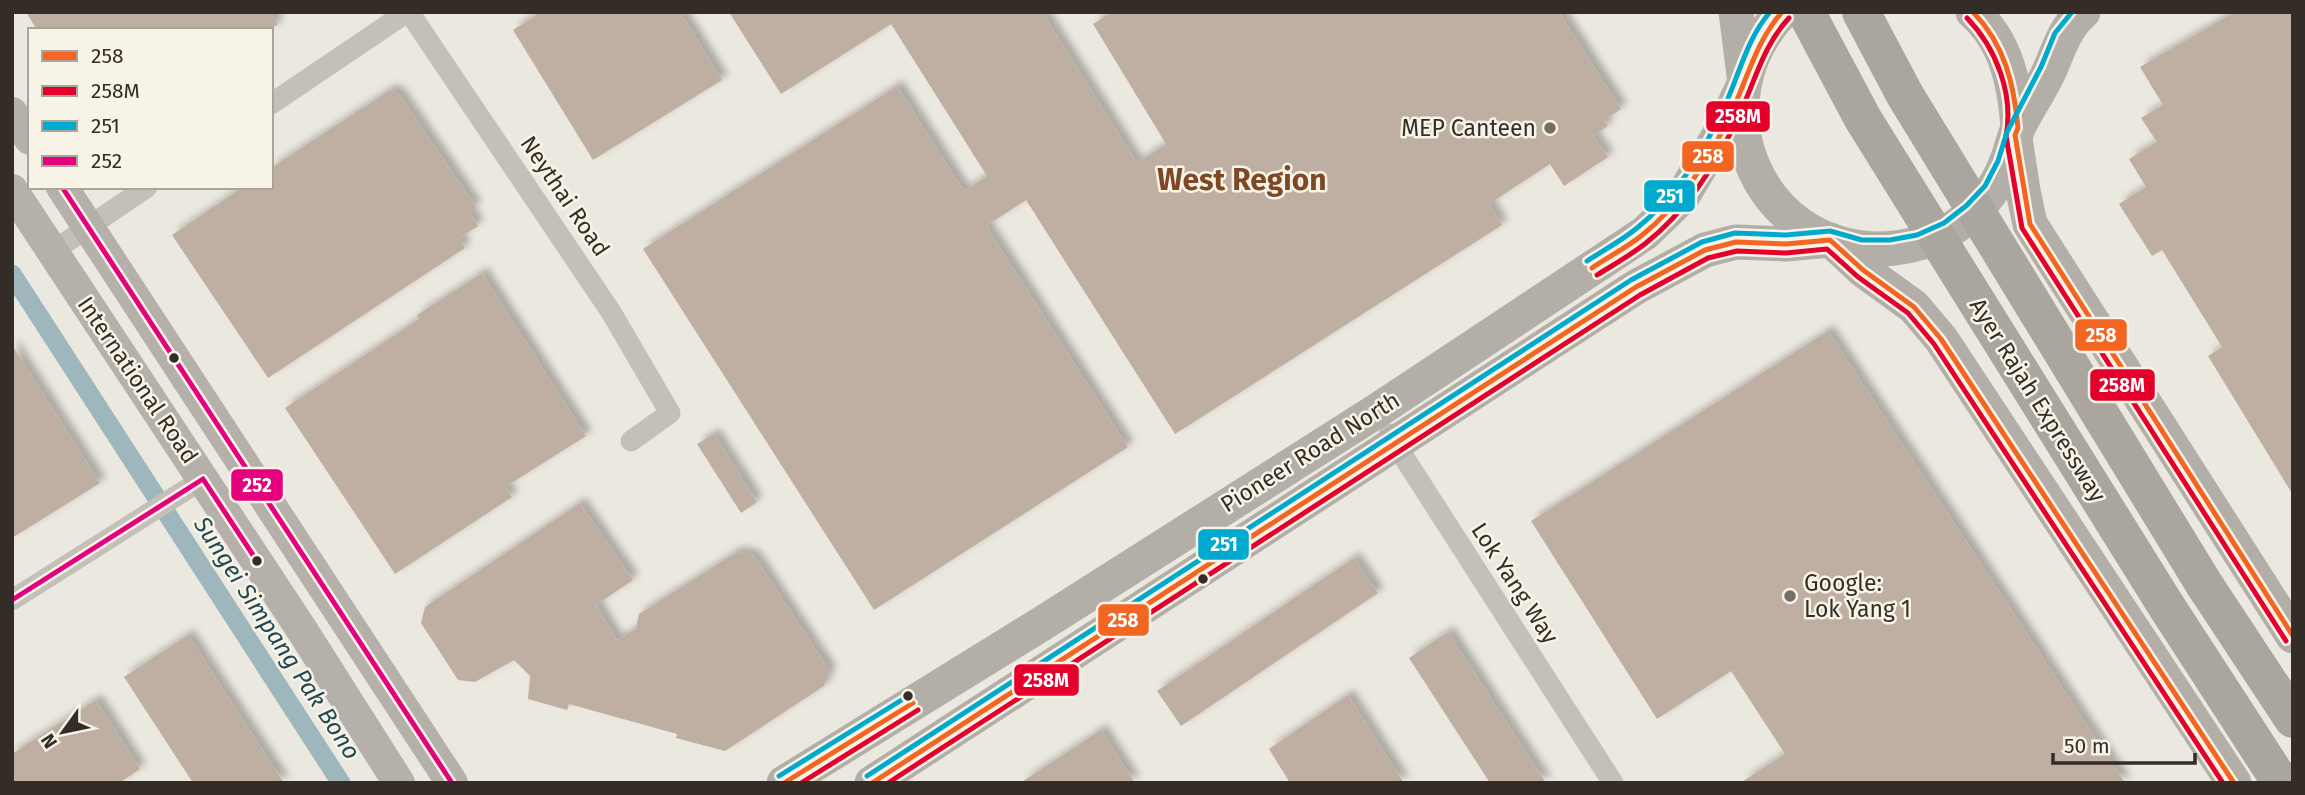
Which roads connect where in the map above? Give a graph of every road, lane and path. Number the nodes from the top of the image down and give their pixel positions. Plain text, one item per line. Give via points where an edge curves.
1 (408, 12) edge
2 (1736, 12) edge
3 (1782, 12) edge
4 (1806, 12) edge
5 (1861, 12) edge
6 (1973, 12) edge
7 (2083, 12) edge
8 (1743, 82) junction
9 (273, 103) edge
10 (12, 113) edge
11 (2017, 131) junction
12 (28, 136) edge
13 (63, 189) edge
14 (144, 189) edge
15 (12, 190) edge
16 (88, 227) junction
17 (1831, 241) junction
18 (52, 252) junction
19 (1375, 412) junction
20 (631, 441) dead end
21 (1395, 444) junction
22 (195, 485) junction
23 (12, 600) edge
24 (2293, 636) edge
25 (2293, 719) edge
26 (399, 783) edge
27 (452, 783) edge
28 (784, 783) edge
29 (872, 783) edge
30 (1613, 783) edge
31 (2234, 783) edge
32 (2281, 783) edge

1 - 9 street
1 - 20 street, Neythai Road via 596,289 670,413
2 - 8 main road
3 - 8 main road via 1753,52
4 - 32 highway, Ayer Rajah Expressway via 1863,119
5 - 25 highway, Ayer Rajah Expressway via 1905,95 2204,584
6 - 11 main road via 1999,45 2011,74
7 - 11 main road via 2063,37
8 - 17 main road via 1740,114 1745,147 1758,178 1777,205 1802,226
8 - 19 main road, Pioneer Road North via 1724,127 1682,197 1646,233
10 - 12 main road
11 - 17 main road via 1992,191 1948,231 1891,249
11 - 24 main road via 2031,224
13 - 16 main road, International Road
14 - 16 street
15 - 18 main road, International Road
16 - 18 street
16 - 27 main road, International Road
17 - 21 main road, Pioneer Road North via 1736,242 1705,250 1636,287
17 - 31 main road via 1914,307 1941,339
18 - 22 main road, International Road
19 - 21 street, Lok Yang Way
19 - 28 main road, Pioneer Road North
21 - 29 main road, Pioneer Road North
21 - 30 street, Lok Yang Way
22 - 23 street
22 - 26 main road, International Road

